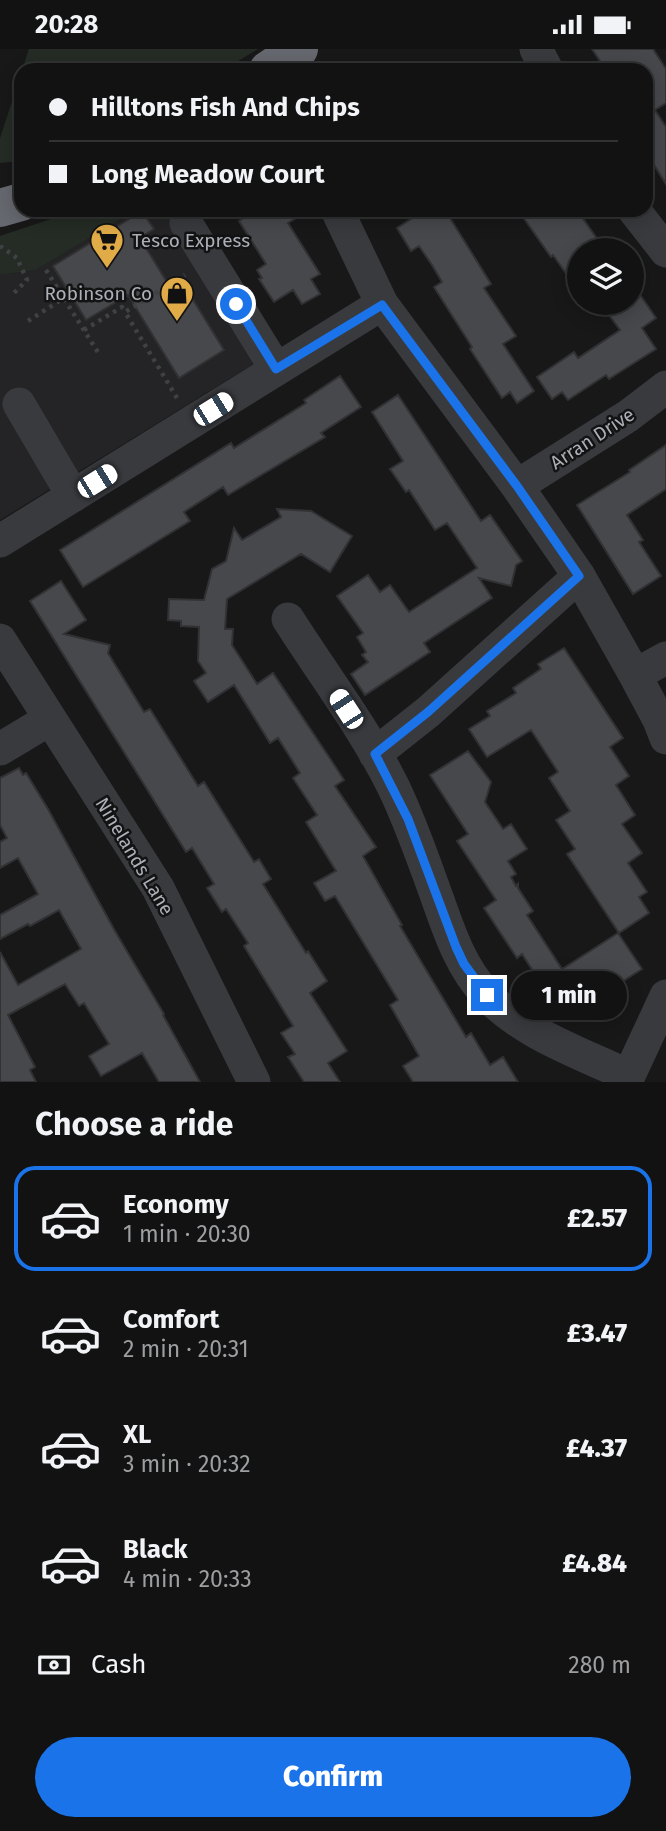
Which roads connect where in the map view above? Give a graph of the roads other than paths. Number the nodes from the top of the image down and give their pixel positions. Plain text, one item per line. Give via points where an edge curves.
1 (299, 49) edge
2 (278, 63) edge
3 (340, 217) edge
4 (639, 217) edge
5 (186, 223) dead end
6 (666, 251) edge
7 (382, 305) junction
8 (276, 369) junction
9 (666, 387) edge
10 (19, 404) dead end
11 (517, 486) junction
12 (73, 496) junction
13 (0, 541) edge
14 (579, 576) junction
15 (288, 619) dead end
16 (0, 640) edge
17 (666, 658) edge
18 (635, 675) junction
19 (50, 719) junction
20 (666, 738) edge
21 (0, 749) edge
22 (375, 754) junction
23 (666, 996) edge
24 (627, 1079) edge
25 (254, 1082) edge

1 - 2 highway
3 - 7 street
4 - 6 street
5 - 8 street
7 - 8 street
7 - 11 street
8 - 12 street
9 - 11 street, Arran Drive
10 - 12 street via 35,458
11 - 14 street
12 - 13 street
14 - 18 street
14 - 22 street
15 - 22 street
16 - 19 street, Ninelands Lane
17 - 18 street
18 - 20 street
19 - 21 street
19 - 25 street, Ninelands Lane via 158,888
22 - 24 street via 408,819 456,947 475,980 516,1020
23 - 24 street

